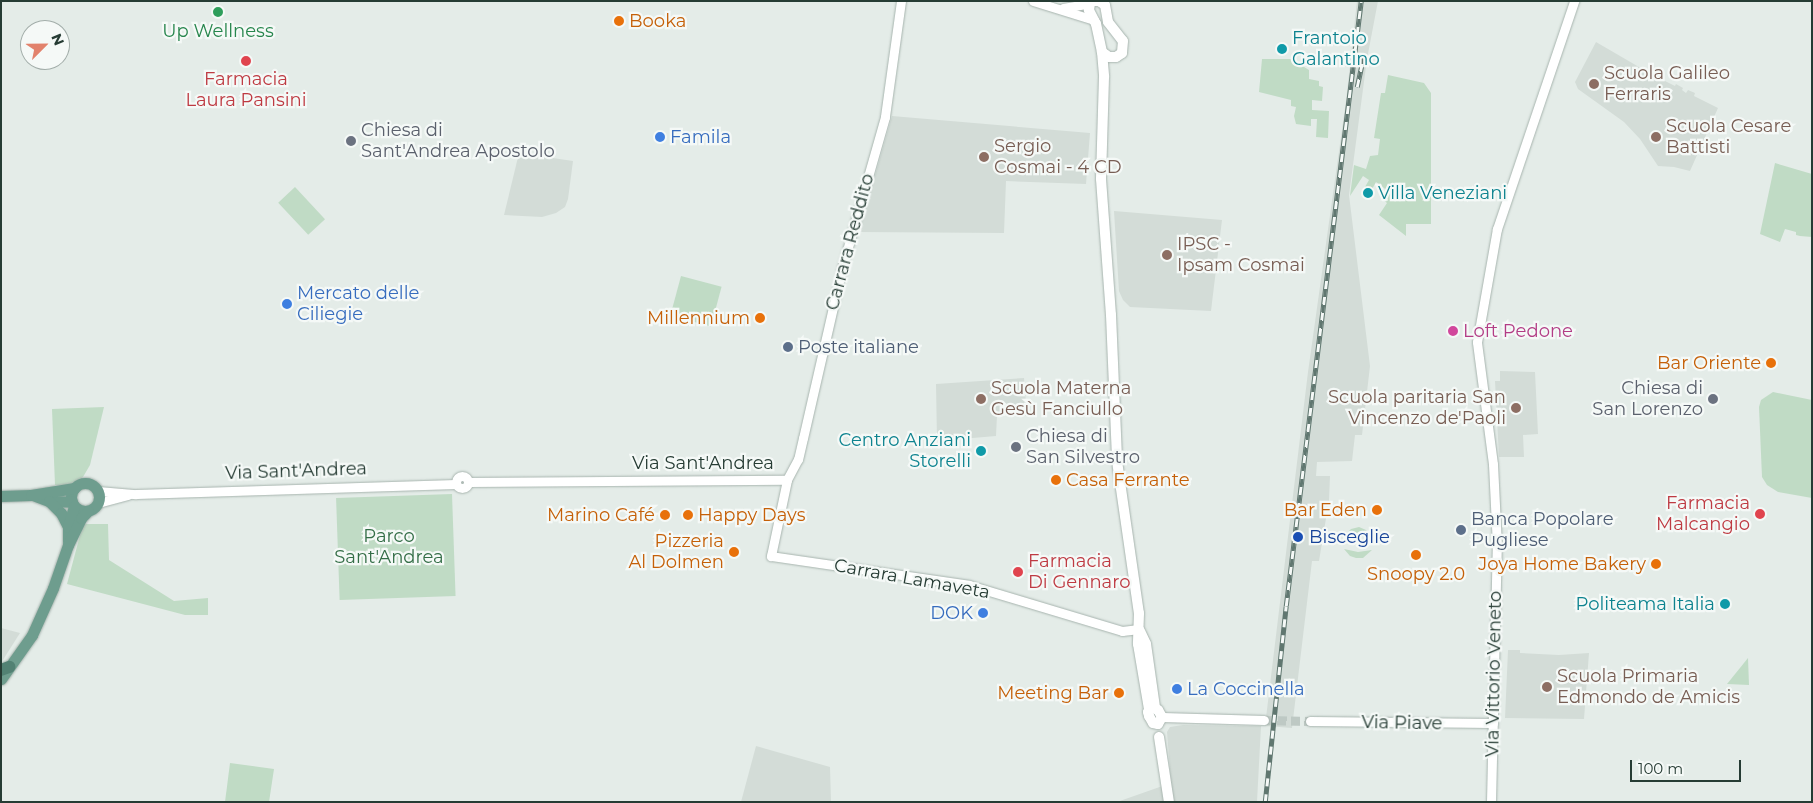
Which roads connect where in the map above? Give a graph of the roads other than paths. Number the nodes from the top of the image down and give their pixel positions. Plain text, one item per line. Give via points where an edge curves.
1 (901, 1) edge
2 (1033, 1) edge
3 (1574, 1) edge
4 (1092, 2) edge
5 (1105, 3) edge
6 (1062, 9) junction
7 (1094, 20) junction
8 (1102, 52) junction
9 (1116, 57) junction
10 (1104, 78) junction
11 (787, 480) junction
12 (74, 488) junction
13 (31, 495) junction
14 (1, 496) edge
15 (98, 497) junction
16 (49, 501) junction
17 (73, 504) junction
18 (88, 511) junction
19 (68, 527) junction
20 (68, 545) junction
21 (771, 556) joint
22 (1139, 629) junction
23 (5, 669) edge
24 (1, 679) edge
25 (1264, 720) tunnel mouth
26 (1158, 721) junction
27 (1310, 721) tunnel mouth
28 (1493, 722) junction
29 (1169, 802) edge
30 (1491, 802) edge

1 - 11 street, Carrara Reddito via 885,117 831,311 798,459
2 - 6 street
3 - 28 street, Via Vittorio Veneto via 1497,229 1478,342 1493,464 1497,546
4 - 5 main road
4 - 6 street
4 - 7 main road via 1089,10
5 - 9 main road via 1108,22 1123,41 1122,53
6 - 7 street
7 - 8 main road
8 - 9 main road
8 - 10 main road
9 - 10 main road
10 - 22 main road via 1101,179 1118,473
11 - 15 street, Via Sant'Andrea via 468,482 462,477 456,484
11 - 21 street, Carrara Reddito
12 - 13 main road, Via Sant'Andrea
12 - 15 main road, Via Sant'Andrea via 86,482 93,485
12 - 17 main road via 71,494
13 - 14 main road, Via Sant'Andrea
13 - 16 main road, Via Sant'Andrea
15 - 18 main road, Via Sant'Andrea
16 - 17 main road, Via Sant'Andrea
16 - 19 main road via 61,513
17 - 18 main road, Via Sant'Andrea
17 - 19 main road
18 - 20 main road
19 - 20 main road
20 - 23 main road via 32,635
21 - 22 street, Carrara Lamaveta via 969,585 1122,631
22 - 26 main road via 1146,644 1152,708
23 - 24 main road
25 - 26 street
26 - 29 main road
27 - 28 street, Via Piave
28 - 30 street, Via Vittorio Veneto

